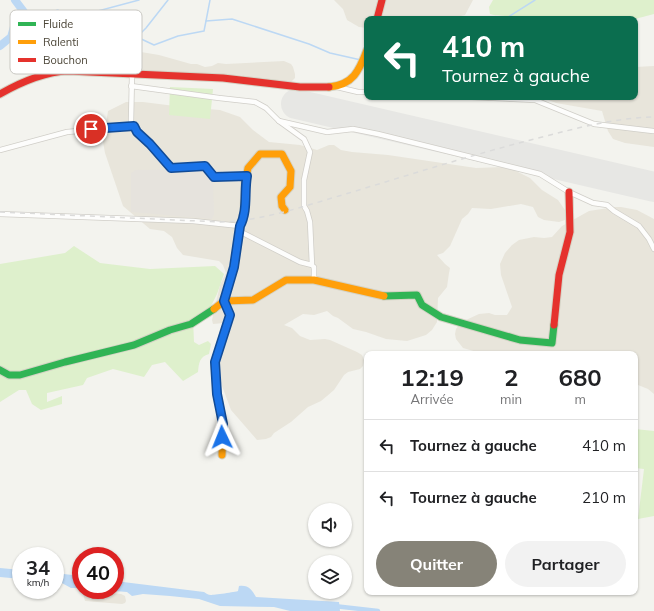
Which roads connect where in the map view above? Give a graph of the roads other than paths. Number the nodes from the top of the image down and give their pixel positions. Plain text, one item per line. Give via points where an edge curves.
1 (382, 0) edge
2 (378, 16) edge
3 (364, 57) edge
4 (47, 74) edge
5 (119, 74) edge
6 (132, 75) junction
7 (132, 86) junction
8 (337, 86) junction
9 (364, 92) edge
10 (0, 94) edge
11 (536, 100) edge
12 (279, 121) junction
13 (134, 126) junction
14 (653, 131) edge
15 (0, 150) edge
16 (247, 176) junction
17 (569, 192) junction
18 (286, 210) dead end
19 (0, 214) edge
20 (240, 228) junction
21 (654, 249) edge
22 (312, 265) junction
23 (314, 280) junction
24 (224, 301) junction
25 (0, 370) edge
26 (222, 455) dead end

1 - 2 street
3 - 8 street via 359,70 351,79
4 - 10 street via 24,81
5 - 6 street
6 - 7 street
6 - 8 street
7 - 12 street via 255,102 266,108
7 - 13 street via 131,122
8 - 9 street
11 - 14 street via 594,124
12 - 17 street via 327,132 353,130 494,162 540,174
12 - 22 street via 304,139 310,152 304,180 304,206 310,222
13 - 15 street via 67,132
13 - 16 street via 171,168 205,166 214,177
16 - 18 street via 248,166 260,154 282,154 290,171 290,187 282,197 282,206
16 - 20 street
17 - 21 street via 593,203 607,205 632,221 639,226
17 - 23 street via 570,232 559,275 552,343 520,340 441,317 422,305 416,295 387,298
19 - 20 street via 193,222
20 - 22 street via 300,262
20 - 24 street via 234,267
22 - 23 street
23 - 24 street via 286,280 253,300
24 - 25 street via 191,324 134,345 24,375 4,374
24 - 26 street via 230,315 215,362 217,394 223,424

